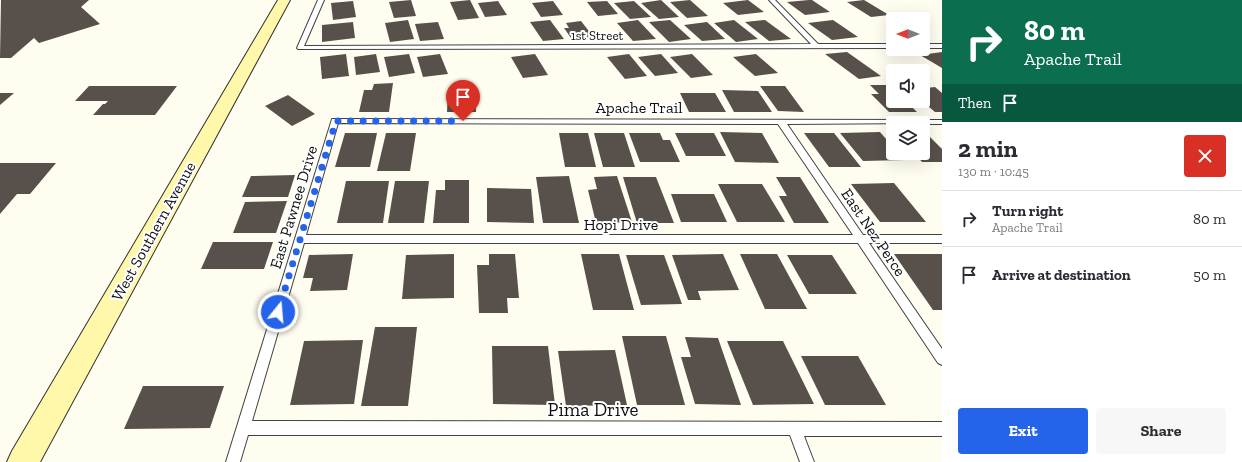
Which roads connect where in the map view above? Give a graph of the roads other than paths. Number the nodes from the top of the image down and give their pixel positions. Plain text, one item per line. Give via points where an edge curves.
1 (284, 0) edge
2 (321, 0) edge
3 (772, 0) edge
4 (886, 46) edge
5 (930, 46) edge
6 (942, 46) edge
7 (817, 47) junction
8 (336, 121) joint
9 (781, 122) junction
10 (942, 122) edge
11 (300, 239) junction
12 (860, 239) junction
13 (942, 239) edge
14 (942, 359) edge
15 (243, 428) junction
16 (794, 428) junction
17 (942, 429) edge
18 (23, 462) edge
19 (233, 462) edge
20 (807, 462) edge

1 - 18 main road, West Southern Avenue
2 - 7 lane, 1st Street via 300,48
3 - 7 lane
4 - 7 lane, 1st Street
5 - 6 lane
8 - 9 lane, Apache Trail
8 - 11 lane, East Pawnee Drive
9 - 10 lane, Apache Trail
9 - 12 lane, East Nez Perce
11 - 12 lane, Hopi Drive
11 - 15 lane, East Pawnee Drive
12 - 13 lane, Hopi Drive
12 - 14 lane, East Nez Perce
15 - 16 lane, Pima Drive
15 - 19 lane, East Pawnee Drive
16 - 17 lane, Pima Drive
16 - 20 lane

